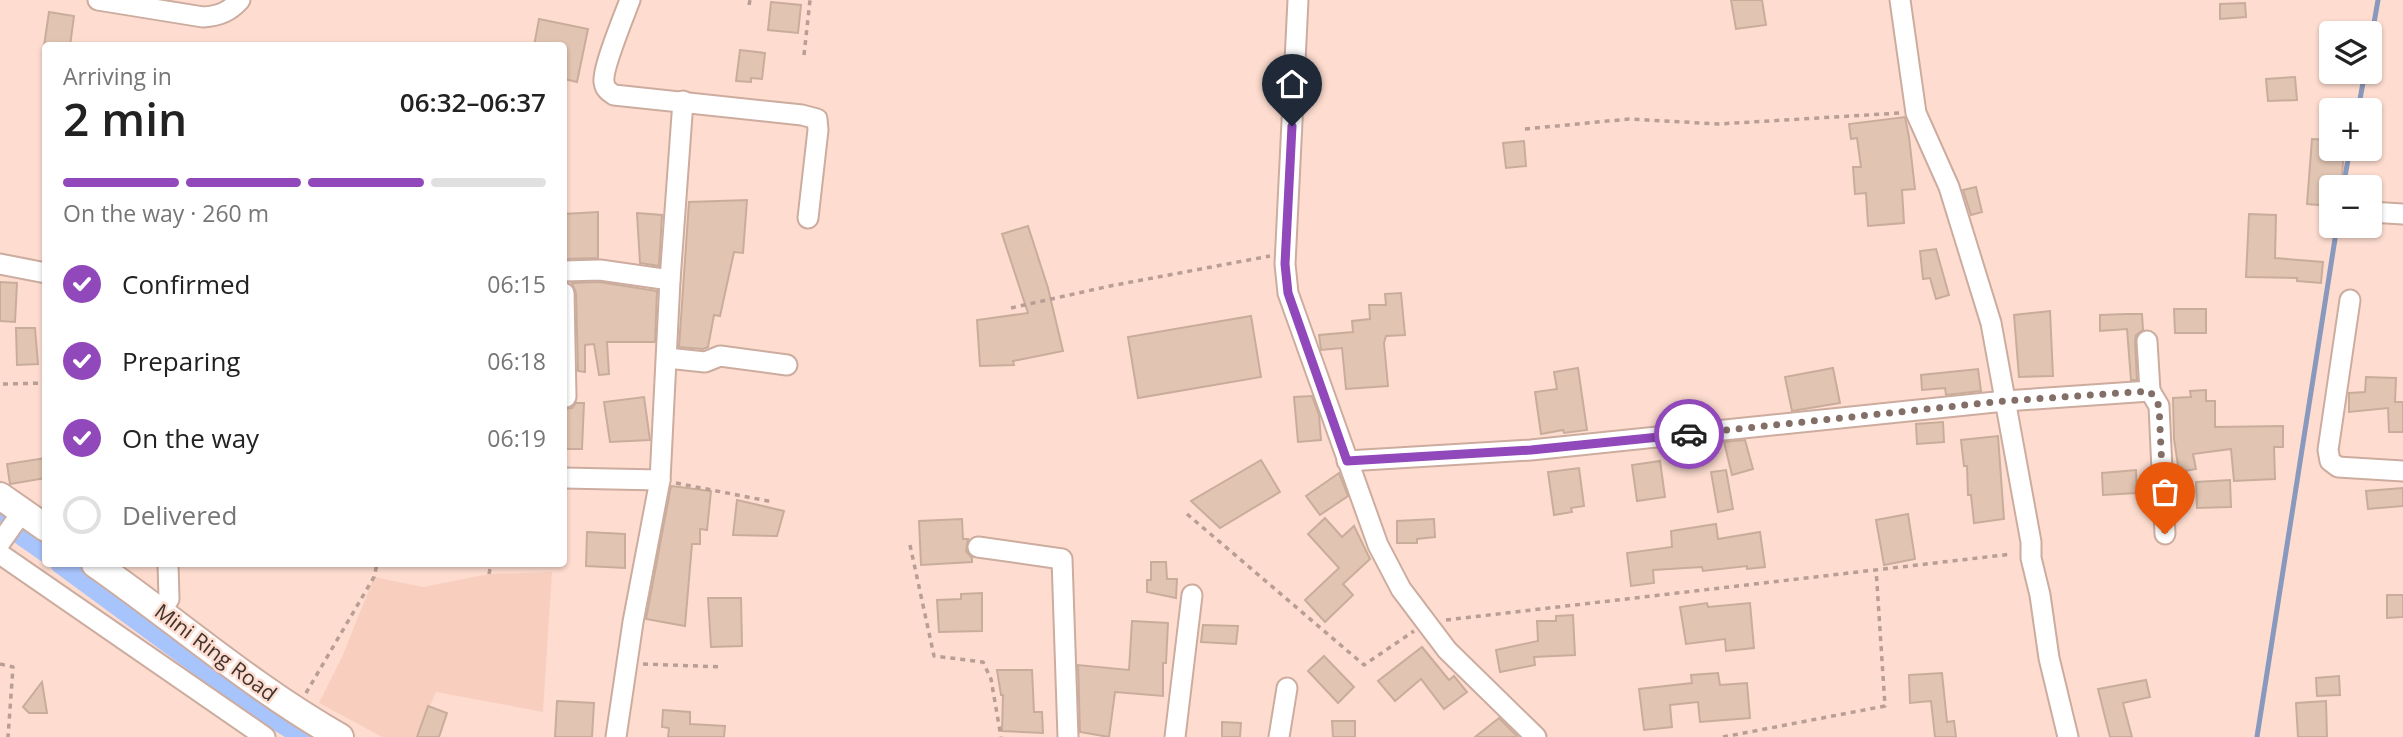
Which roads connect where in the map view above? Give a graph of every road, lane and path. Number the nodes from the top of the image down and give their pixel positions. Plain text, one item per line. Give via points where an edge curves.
1 (98, 0) edge
2 (240, 0) edge
3 (630, 0) edge
4 (810, 0) edge
5 (1298, 0) edge
6 (1900, 0) edge
7 (804, 55) dead end
8 (683, 101) junction
9 (1916, 113) junction
10 (1525, 129) dead end
11 (2382, 213) edge
12 (2403, 214) edge
13 (808, 218) dead end
14 (1285, 253) junction
15 (0, 264) edge
16 (42, 271) edge
17 (567, 271) edge
18 (670, 280) junction
19 (2350, 300) dead end
20 (1011, 308) dead end
21 (2147, 341) dead end
22 (667, 358) junction
23 (787, 365) dead end
24 (42, 383) edge
25 (3, 384) dead end
26 (2150, 391) junction
27 (2004, 401) junction
28 (1347, 461) junction
29 (2403, 471) edge
30 (567, 478) edge
31 (660, 480) junction
32 (0, 496) edge
33 (774, 502) dead end
34 (22, 512) junction
35 (1187, 514) dead end
36 (42, 525) edge
37 (2165, 534) dead end
38 (0, 543) edge
39 (911, 545) dead end
40 (978, 547) dead end
41 (0, 554) edge
42 (2031, 558) junction
43 (99, 567) edge
44 (168, 567) edge
45 (376, 567) edge
46 (490, 567) edge
47 (1876, 569) junction
48 (489, 574) dead end
49 (1192, 595) dead end
50 (162, 610) junction
51 (1427, 622) junction
52 (627, 663) junction
53 (0, 664) edge
54 (723, 667) dead end
55 (1287, 688) dead end
56 (293, 711) junction
57 (8, 737) edge
58 (265, 737) edge
59 (340, 737) edge
60 (615, 737) edge
61 (1001, 737) edge
62 (1068, 737) edge
63 (1174, 737) edge
64 (1279, 737) edge
65 (1536, 737) edge
66 (1723, 737) edge
67 (2068, 737) edge

1 - 2 street via 203,17 230,10
3 - 8 street via 607,63 605,88 614,95
4 - 7 path
5 - 14 street
6 - 9 street
8 - 13 street via 817,119
8 - 18 street
9 - 10 path via 1719,124 1629,119
9 - 27 street via 1967,243 1991,323
11 - 12 street
14 - 20 path
14 - 28 street via 1288,293
15 - 16 street
17 - 18 street via 600,270
18 - 22 street
19 - 29 street via 2330,461 2338,467
21 - 26 street
22 - 23 street via 705,362 720,356
22 - 31 street
24 - 25 path
26 - 27 street
26 - 37 street via 2159,406
27 - 28 street via 1531,450
27 - 42 street
28 - 51 street via 1378,545 1401,589
30 - 31 street
31 - 33 path
31 - 52 street
32 - 34 main road
34 - 36 main road
34 - 38 street
35 - 51 path via 1364,665
39 - 61 path via 934,656 983,662 991,679
40 - 62 street via 1062,559
41 - 58 street
42 - 47 path via 2015,554
42 - 67 street
43 - 50 main road, Mini Ring Road
44 - 50 street via 169,599
45 - 56 path via 325,663
46 - 48 path
47 - 51 path
47 - 66 path via 1885,706
49 - 63 street
50 - 56 main road, Mini Ring Road
51 - 65 street via 1447,650
52 - 54 path
52 - 60 street
53 - 57 path via 13,667
55 - 64 street
56 - 59 main road, Mini Ring Road

